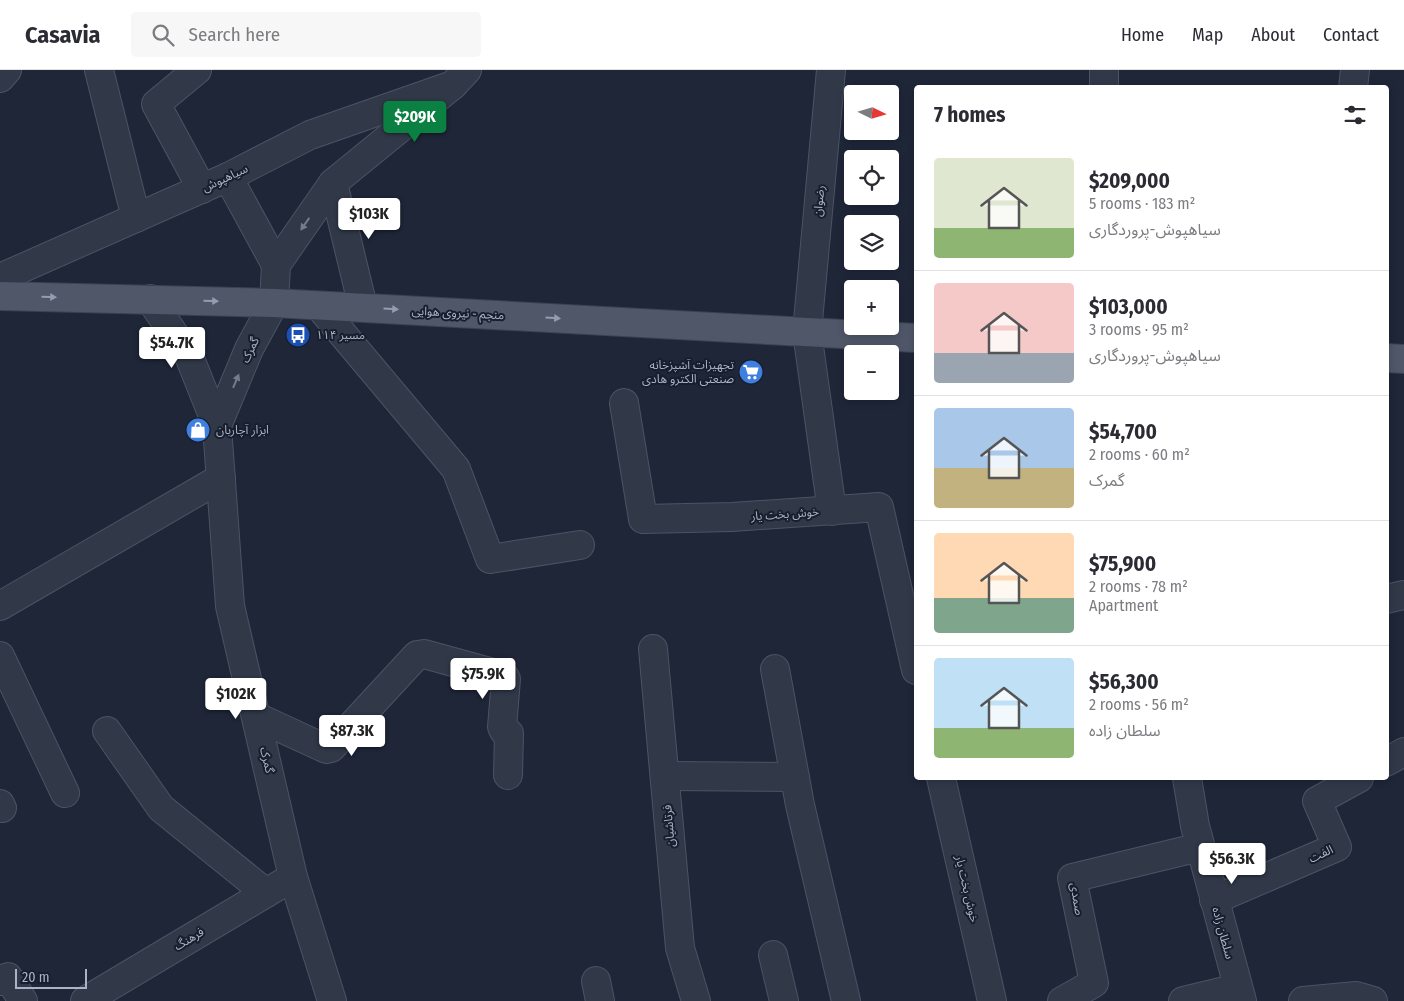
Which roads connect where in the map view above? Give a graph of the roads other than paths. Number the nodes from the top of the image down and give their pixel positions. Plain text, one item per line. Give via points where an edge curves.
1 (7, 70) edge
2 (99, 70) edge
3 (198, 70) edge
4 (1104, 70) edge
5 (1355, 70) edge
6 (828, 71) edge
7 (460, 77) edge
8 (0, 78) edge
9 (1104, 85) edge
10 (1353, 85) edge
11 (228, 177) junction
12 (333, 184) junction
13 (202, 189) junction
14 (136, 218) junction
15 (276, 265) junction
16 (0, 278) edge
17 (0, 296) edge
18 (150, 299) junction
19 (274, 303) junction
20 (319, 306) junction
21 (363, 307) junction
22 (807, 332) junction
23 (914, 338) edge
24 (1389, 358) edge
25 (1404, 359) edge
26 (624, 403) dead end
27 (217, 426) junction
28 (221, 478) junction
29 (832, 511) junction
30 (580, 544) dead end
31 (1404, 595) edge
32 (1389, 599) edge
33 (0, 606) edge
34 (653, 649) dead end
35 (0, 656) edge
36 (914, 661) edge
37 (775, 669) dead end
38 (257, 717) junction
39 (106, 731) dead end
40 (1404, 752) edge
41 (1389, 760) edge
42 (508, 775) dead end
43 (664, 776) junction
44 (795, 777) junction
45 (941, 780) edge
46 (1187, 780) edge
47 (1356, 780) edge
48 (65, 793) dead end
49 (1200, 847) junction
50 (293, 877) junction
51 (266, 894) junction
52 (1214, 900) junction
53 (773, 955) dead end
54 (1099, 992) edge
55 (1239, 994) edge
56 (85, 1001) edge
57 (332, 1001) edge
58 (696, 1001) edge
59 (784, 1001) edge
60 (846, 1001) edge
61 (992, 1001) edge
62 (1062, 1001) edge
63 (1183, 1001) edge
64 (1303, 1001) edge
65 (1373, 1001) edge

1 - 8 street
2 - 14 street
3 - 13 street via 156,104
4 - 9 street
5 - 10 street
6 - 22 street, رضوان
7 - 11 street, سیاهپوش via 310,135
7 - 12 street
11 - 13 street, سیاهپوش
11 - 15 street
12 -> 15 street
12 - 21 street
13 - 14 street, سیاهپوش
14 - 16 street, سیاهپوش
15 - 19 street
17 -> 18 main road, منجم - نیروی هوایی
18 -> 19 main road, منجم - نیروی هوایی
18 - 27 street, گمرک via 190,356
19 - 20 main road, منجم - نیروی هوایی
27 -> 19 street, گمرک
20 - 21 main road, منجم - نیروی هوایی
20 - 30 street via 456,469 490,559
21 -> 22 main road, منجم - نیروی هوایی
22 - 23 main road, منجم - نیروی هوایی
22 - 29 street, رضوان
24 - 25 main road
26 - 29 street, خوش بخت یار via 642,519
27 - 28 street, گمرک
28 - 33 street
28 - 38 street, گمرک via 230,606
29 - 36 street, خوش بخت یار via 879,508
31 - 32 street
34 - 43 street, فرتاشیان
35 - 48 street
37 - 44 street
38 - 42 street via 331,748 417,655 424,654 504,676 502,727 510,733
38 - 50 street, گمرک
39 - 51 street via 161,808
40 - 41 street
43 - 44 street
43 - 58 street, فرتاشیان via 680,948
44 - 60 street
45 - 61 street, خوش بخت یار
46 - 49 street, سلطان زاده
47 - 52 street, الفت via 1317,802 1337,847
49 - 52 street, سلطان زاده
49 - 54 street, صمدی via 1072,878
50 - 51 street, فرهنگ
50 - 57 street, گمرک
51 - 56 street, فرهنگ
52 - 55 street, سلطان زاده
53 - 59 street
54 - 62 street, صمدی
55 - 63 street
64 - 65 street via 1356,996

